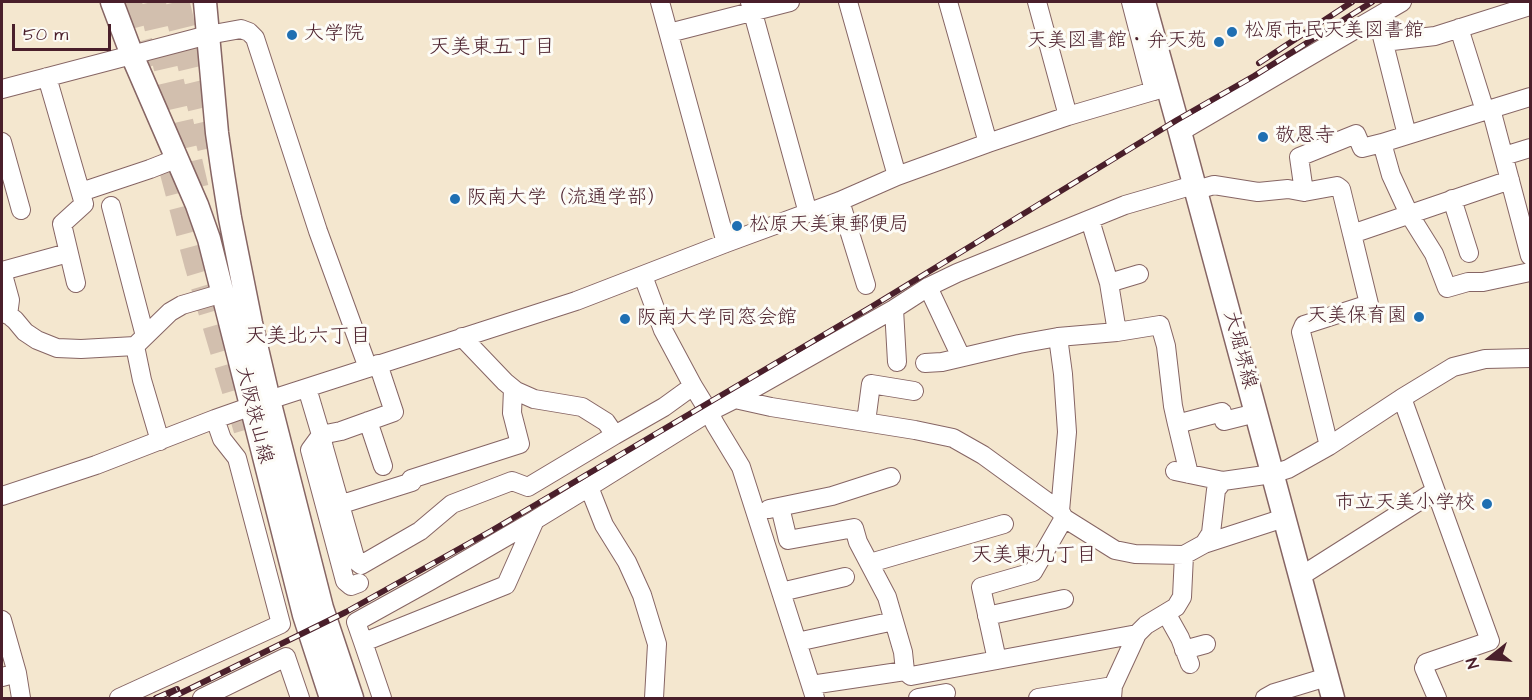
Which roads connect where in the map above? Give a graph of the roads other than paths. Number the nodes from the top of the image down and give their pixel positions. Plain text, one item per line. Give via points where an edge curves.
1 (112, 2) edge
2 (205, 2) edge
3 (660, 2) edge
4 (790, 2) edge
5 (848, 2) edge
6 (948, 2) edge
7 (1037, 2) edge
8 (1131, 2) edge
9 (1144, 2) edge
10 (1402, 2) edge
11 (751, 6) edge
12 (1530, 6) edge
13 (1376, 17) junction
14 (1459, 28) junction
15 (669, 33) junction
16 (208, 35) junction
17 (1384, 42) junction
18 (132, 55) junction
19 (47, 77) junction
20 (2, 89) edge
21 (1161, 89) junction
22 (1530, 97) edge
23 (1488, 110) junction
24 (1068, 116) junction
25 (1180, 132) junction
26 (1407, 135) junction
27 (988, 143) junction
28 (1382, 143) junction
29 (1530, 148) edge
30 (3, 151) edge
31 (1504, 156) junction
32 (178, 158) junction
33 (897, 176) junction
34 (1510, 180) junction
35 (1195, 188) junction
36 (81, 192) junction
37 (1304, 192) junction
38 (1452, 199) junction
39 (840, 201) junction
40 (111, 206) dead end
41 (21, 210) dead end
42 (808, 213) junction
43 (1409, 214) junction
44 (1090, 220) junction
45 (1352, 234) junction
46 (726, 243) junction
47 (68, 253) junction
48 (1469, 253) dead end
49 (1530, 256) edge
50 (1530, 272) edge
51 (1139, 274) dead end
52 (643, 276) junction
53 (76, 283) dead end
54 (1109, 283) junction
55 (866, 285) dead end
56 (928, 287) junction
57 (223, 293) junction
58 (894, 309) junction
59 (5, 312) edge
60 (1117, 332) junction
61 (462, 337) junction
62 (1058, 337) junction
63 (140, 341) junction
64 (961, 357) junction
65 (1530, 358) edge
66 (897, 362) dead end
67 (925, 363) dead end
68 (373, 366) junction
69 (693, 386) junction
70 (307, 388) junction
71 (513, 389) junction
72 (914, 391) dead end
73 (1402, 398) junction
74 (735, 399) junction
75 (260, 404) junction
76 (709, 412) junction
77 (1256, 412) junction
78 (215, 419) junction
79 (368, 421) junction
80 (866, 422) junction
81 (1177, 424) junction
82 (321, 435) junction
83 (615, 435) junction
84 (160, 441) junction
85 (1329, 446) junction
86 (383, 466) dead end
87 (1272, 474) junction
88 (891, 477) dead end
89 (1223, 482) junction
90 (589, 488) junction
91 (1436, 491) junction
92 (2, 496) edge
93 (339, 505) junction
94 (780, 507) junction
95 (755, 511) junction
96 (1062, 515) junction
97 (1284, 518) junction
98 (535, 519) junction
99 (1004, 524) dead end
100 (1204, 544) junction
101 (1184, 555) junction
102 (870, 563) junction
103 (1022, 575) junction
104 (1300, 576) junction
105 (845, 577) dead end
106 (359, 584) dead end
107 (781, 592) junction
108 (1064, 599) dead end
109 (1029, 607) junction
110 (1166, 613) junction
111 (987, 616) junction
112 (2, 620) edge
113 (894, 621) junction
114 (1137, 633) junction
115 (797, 642) junction
116 (1206, 644) dead end
117 (364, 645) junction
118 (997, 660) junction
119 (941, 670) junction
120 (905, 671) junction
121 (9, 675) edge
122 (1330, 688) edge
123 (813, 692) edge
124 (1113, 692) edge
125 (947, 696) edge
126 (21, 699) edge
127 (119, 699) edge
128 (202, 699) edge
129 (300, 699) edge
130 (331, 699) edge
131 (352, 699) edge
132 (382, 699) edge
133 (654, 699) edge
134 (918, 699) edge
135 (1038, 699) edge
136 (1265, 699) edge
137 (1437, 699) edge

1 - 18 main road, 大阪狭山線
2 - 16 main road, 大阪狭山線
3 - 15 street
4 - 11 street
5 - 33 street
6 - 27 street
7 - 24 street
8 - 21 street
9 - 21 main road, 大堀堺線
10 - 13 street
11 - 15 street
11 - 42 street
12 - 14 street
13 - 17 street
13 - 25 street
14 - 17 street via 1435,36
14 - 23 street
15 - 46 street
16 - 18 street
16 - 68 street via 241,29 255,38 318,231
16 - 75 main road, 大阪狭山線 via 217,134 251,323
17 - 26 street
18 - 19 street
18 - 32 main road, 大阪狭山線
19 - 20 street
19 - 36 street
21 - 24 street
21 - 25 main road, 大堀堺線
22 - 23 street
23 - 26 street
23 - 31 street
24 - 27 street
25 - 35 main road, 大堀堺線
26 - 28 street
27 - 33 street
28 - 37 street via 1362,148 1356,134 1299,157
28 - 43 street
29 - 31 street
30 - 41 street
31 - 34 street
32 - 36 street
32 - 57 main road, 大阪狭山線 via 205,227
33 - 39 street
34 - 38 street
34 - 49 street
35 - 37 street via 1214,185 1257,192
35 - 44 street via 1125,206
35 - 77 main road, 大堀堺線
36 - 47 street via 84,204 62,224
37 - 45 street via 1337,186 1341,189
38 - 43 street
38 - 48 street
39 - 42 street
39 - 55 street
40 - 63 street
42 - 46 street
43 - 45 street
43 - 50 street via 1434,254 1447,288
44 - 54 street
44 - 56 street
45 - 85 street via 1369,304 1304,325 1301,332
46 - 52 street
47 - 53 street
47 - 59 street via 2,271 10,300
51 - 54 street
52 - 61 street
52 - 69 street via 663,330
54 - 60 street
56 - 58 street
56 - 64 street
57 - 63 street via 182,305
57 - 75 main road, 大阪狭山線
58 - 66 street
58 - 74 street
59 - 63 street via 25,332 57,348 81,349
60 - 62 street
60 - 81 street via 1160,325
61 - 68 street
61 - 71 street
62 - 64 street
62 - 96 street via 1067,432
63 - 84 street via 142,380
64 - 67 street
65 - 73 street via 1485,359 1453,367
68 - 70 street
68 - 79 street via 394,412
69 - 76 street
69 - 83 street
70 - 75 street
70 - 82 street
71 - 83 street via 534,399 582,407 606,422
71 - 93 street via 512,413 520,444
72 - 80 street via 871,384
73 - 85 street
73 - 91 street
74 - 76 street
74 - 80 street
75 - 78 street
75 - 130 main road, 大阪狭山線 via 304,615
75 - 131 main road, 大阪狭山線
76 - 90 street
76 - 95 street via 741,467
77 - 81 street via 1224,421 1221,412
77 - 87 main road, 大堀堺線
78 - 84 street
78 - 127 street via 222,439 237,458 281,624
79 - 82 street
79 - 86 street
80 - 96 street via 953,438 983,455
81 - 89 street via 1182,473
82 - 93 street
82 - 106 street via 310,450 345,581 351,586
83 - 93 street via 528,487 512,481 452,504 420,531 361,565 356,561
84 - 92 street
85 - 87 street
87 - 89 street
87 - 97 main road, 大堀堺線
88 - 94 street
89 - 100 street via 1216,490 1211,533
90 - 98 street
90 - 133 street via 642,595 657,644
91 - 104 street
91 - 137 street via 1490,641 1425,666
94 - 95 street
94 - 102 street via 788,540 855,528
95 - 107 street
96 - 101 street via 1115,550
96 - 103 street via 1033,572
97 - 100 street
97 - 104 main road, 大堀堺線
98 - 117 street via 506,585
98 - 117 street via 356,622
99 - 102 street
100 - 101 street
101 - 110 street via 1182,597
102 - 113 street
103 - 109 street
103 - 111 street via 981,587
104 - 122 main road, 大堀堺線
105 - 107 street
107 - 115 street
108 - 109 street
109 - 111 street
110 - 114 street
110 - 116 street via 1187,657
111 - 118 street
112 - 121 street
113 - 115 street
113 - 120 street
114 - 118 street
114 - 124 street
115 - 123 street
117 - 132 street
118 - 119 street
119 - 120 street via 911,676
119 - 125 street
120 - 123 street
121 - 126 street
122 - 136 street via 1274,693
124 - 135 street
125 - 134 street
128 - 129 street via 286,657

